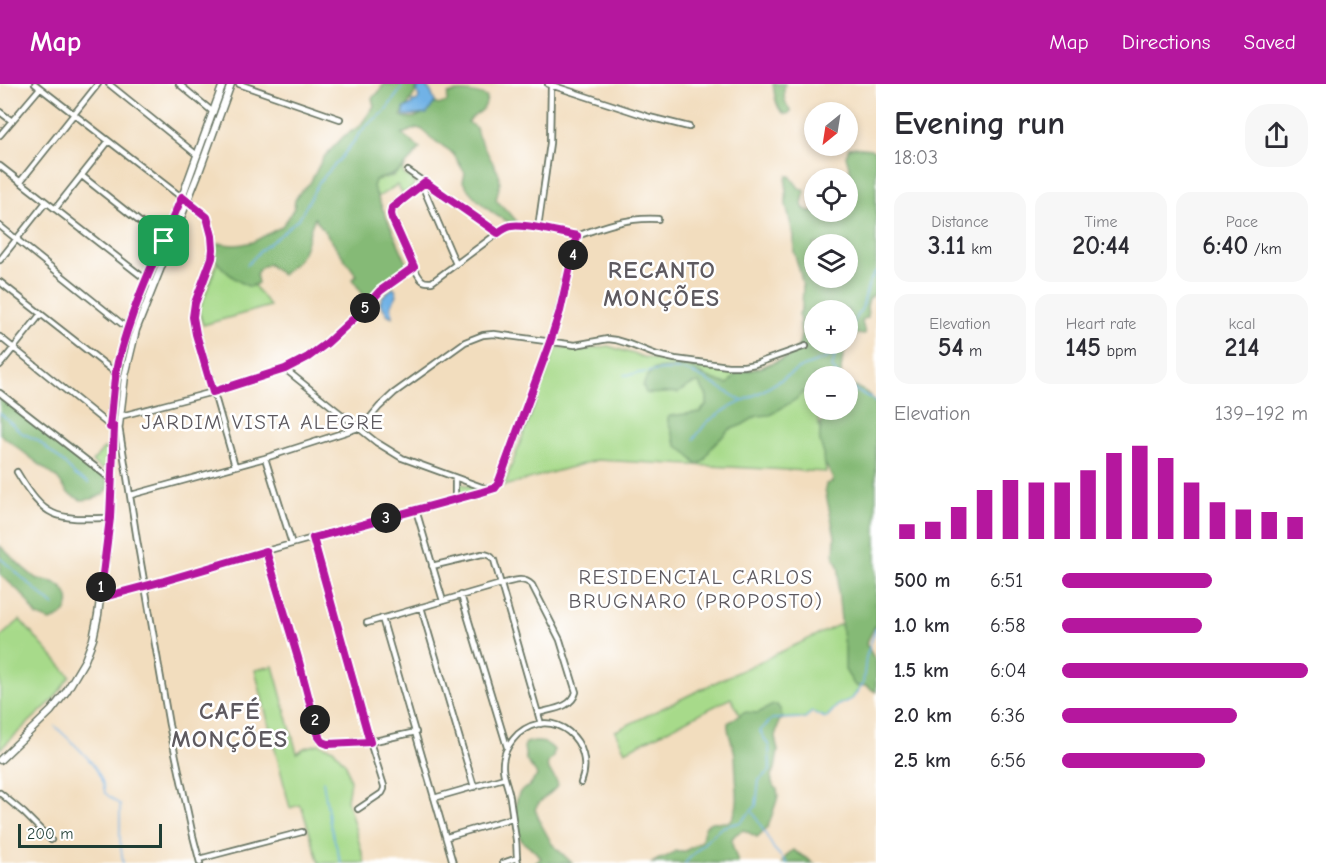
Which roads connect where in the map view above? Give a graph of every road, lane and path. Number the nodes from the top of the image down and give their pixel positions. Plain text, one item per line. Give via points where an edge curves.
1 (98, 84) edge
2 (109, 84) edge
3 (179, 84) edge
4 (223, 84) edge
5 (231, 84) edge
6 (240, 84) edge
7 (549, 85) edge
8 (37, 86) edge
9 (213, 111) junction
10 (0, 112) edge
11 (73, 115) junction
12 (340, 118) dead end
13 (12, 121) junction
14 (689, 127) dead end
15 (0, 135) edge
16 (108, 142) junction
17 (197, 155) junction
18 (0, 166) edge
19 (408, 171) dead end
20 (81, 176) junction
21 (20, 182) junction
22 (424, 183) junction
23 (184, 199) junction
24 (46, 202) junction
25 (55, 210) junction
26 (658, 219) dead end
27 (0, 226) edge
28 (538, 228) junction
29 (498, 233) junction
30 (577, 236) junction
31 (17, 240) junction
32 (164, 241) junction
33 (0, 260) edge
34 (456, 264) junction
35 (414, 267) junction
36 (146, 281) junction
37 (0, 282) edge
38 (153, 285) junction
39 (40, 315) junction
40 (127, 328) junction
41 (0, 338) edge
42 (550, 342) junction
43 (804, 347) edge
44 (14, 348) junction
45 (0, 365) edge
46 (285, 369) junction
47 (116, 373) junction
48 (213, 392) junction
49 (0, 393) edge
50 (121, 416) junction
51 (115, 427) junction
52 (358, 428) junction
53 (266, 458) junction
54 (235, 466) junction
55 (17, 472) dead end
56 (455, 477) junction
57 (112, 480) junction
58 (490, 490) junction
59 (131, 495) junction
60 (455, 500) junction
61 (416, 510) junction
62 (110, 518) junction
63 (313, 538) junction
64 (292, 544) junction
65 (266, 551) junction
66 (432, 566) junction
67 (501, 584) junction
68 (145, 586) junction
69 (460, 596) junction
70 (100, 598) junction
71 (443, 601) junction
72 (421, 607) junction
73 (382, 618) junction
74 (367, 623) dead end
75 (538, 712) junction
76 (541, 724) junction
77 (416, 732) junction
78 (370, 742) junction
79 (507, 747) junction
80 (0, 760) edge
81 (504, 778) junction
82 (581, 783) dead end
83 (474, 787) junction
84 (0, 793) edge
85 (434, 798) junction
86 (358, 809) dead end
87 (512, 818) junction
88 (302, 832) dead end
89 (447, 837) junction
90 (51, 840) dead end
91 (200, 861) edge
92 (517, 861) edge
93 (453, 863) edge
94 (504, 863) edge

1 - 11 street
2 - 17 street
3 - 9 street
4 - 9 main road
5 - 23 main road
6 - 12 street
7 - 14 street
7 - 28 street via 550,143
8 - 11 street
8 - 13 street
9 - 17 main road
10 - 13 street
11 - 16 street
11 - 21 street
13 - 15 street
16 - 20 street
16 - 23 street
17 - 23 main road
18 - 21 street
19 - 22 street
20 - 25 street
20 - 32 street
21 - 24 street
22 - 29 street
22 - 34 street
22 - 35 street via 392,208 391,214
23 - 32 main road
23 - 38 main road
23 - 48 street via 207,217 212,236 212,258 193,317
24 - 25 street
24 - 31 street
25 - 36 street
26 - 30 street via 627,220
27 - 31 street
28 - 29 street via 513,226
28 - 30 street
29 - 34 street
30 - 42 street
31 - 33 street
31 - 40 street
32 - 36 main road
34 - 35 street via 432,282 422,280
35 - 46 street via 380,291 322,347
36 - 38 street
36 - 40 main road
37 - 39 street
38 - 50 main road via 132,343
39 - 44 street
39 - 47 street
40 - 47 main road
41 - 44 street
42 - 43 street via 575,345 616,340 675,359 736,366 755,364
42 - 52 street via 494,334 473,338 394,393
42 - 58 street via 500,481
44 - 45 street
44 - 51 street
46 - 48 street
46 - 52 street
47 - 51 main road
48 - 50 street
48 - 54 street
49 - 57 street
50 - 51 main road
51 - 57 main road
51 - 59 street
52 - 53 street
52 - 56 street via 402,458
53 - 54 street
53 - 64 street
54 - 59 street
55 - 62 street via 37,501 55,515
56 - 58 street
56 - 60 street
57 - 62 main road
58 - 60 street
59 - 68 street
60 - 61 street
61 - 63 street
61 - 66 street
62 - 70 main road
63 - 64 street
63 - 78 street
64 - 65 street
65 - 68 street
65 - 78 street via 319,737 328,744
66 - 67 street via 488,554 494,560
66 - 71 street
67 - 69 street
67 - 75 street
67 - 75 street via 521,579 532,585 560,640 576,692 568,704
68 - 70 street
68 - 91 street via 174,751
69 - 71 street
69 - 79 street
70 - 80 main road via 93,639 71,685 51,711
71 - 72 street
72 - 73 street
72 - 83 street
73 - 74 street
73 - 77 street
75 - 76 street
76 - 79 street via 523,730
76 - 82 street via 561,727 578,741 585,762
77 - 78 street
77 - 85 street
78 - 86 street via 384,789
79 - 81 street
81 - 83 street
81 - 87 street
83 - 85 street
84 - 90 street
85 - 89 street
87 - 89 street
87 - 92 street
88 - 91 street
89 - 93 street
92 - 94 street

